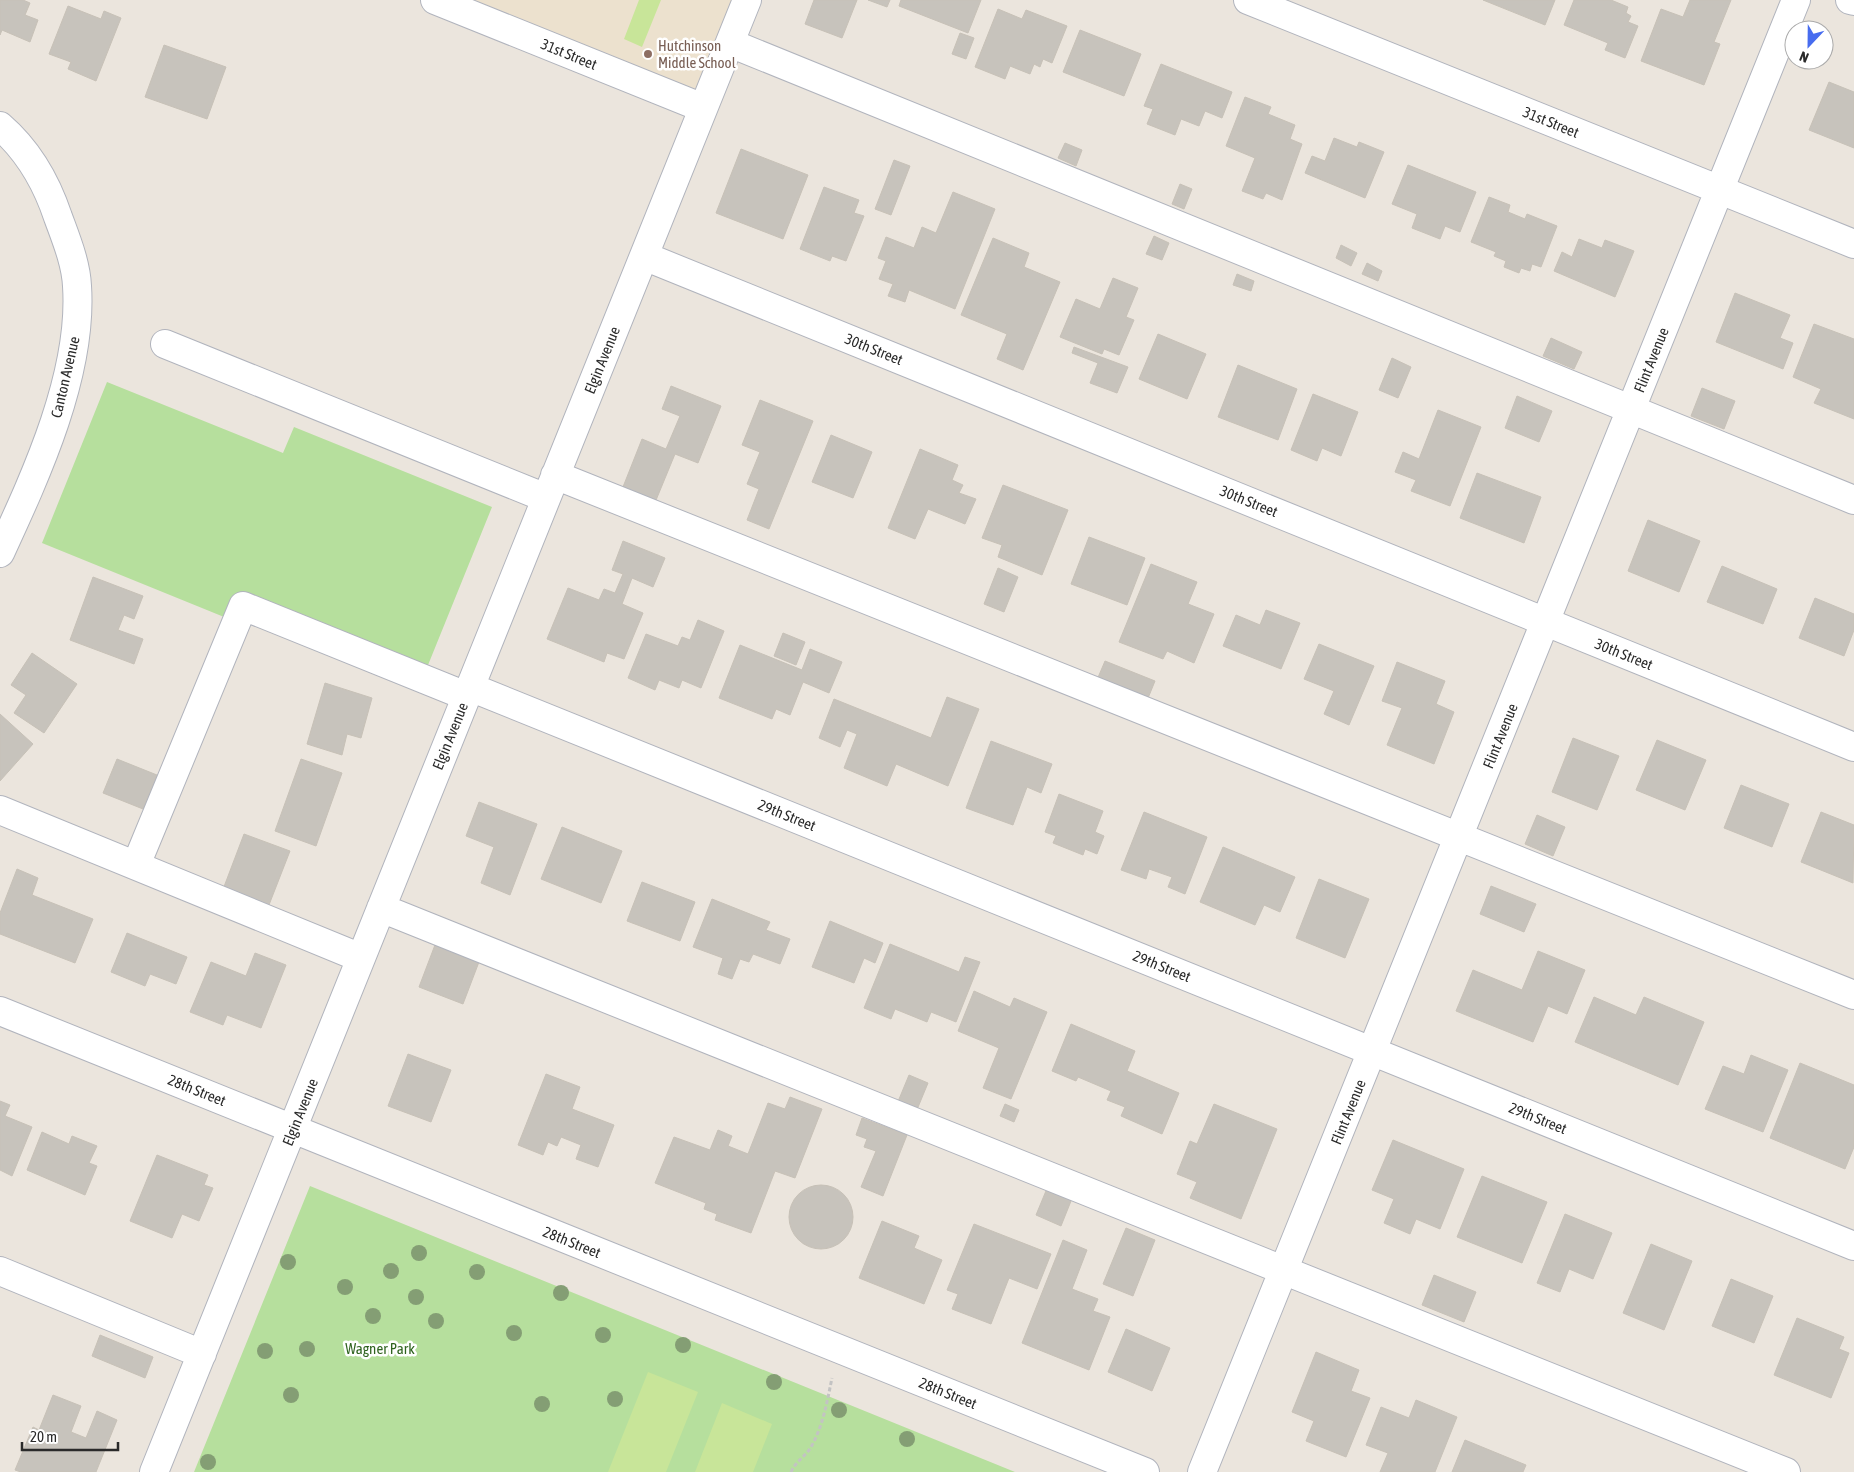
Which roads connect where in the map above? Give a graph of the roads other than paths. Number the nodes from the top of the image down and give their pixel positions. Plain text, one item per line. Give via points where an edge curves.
1 (435, 0) edge
2 (747, 0) edge
3 (1248, 0) edge
4 (1796, 0) edge
5 (1850, 0) edge
6 (1854, 2) edge
7 (730, 43) junction
8 (703, 108) junction
9 (10, 134) edge
10 (1718, 190) junction
11 (1854, 244) edge
12 (644, 256) junction
13 (165, 344) dead end
14 (1630, 411) junction
15 (551, 487) junction
16 (1854, 500) edge
17 (0, 553) edge
18 (1546, 622) junction
19 (468, 692) junction
20 (1854, 747) edge
21 (0, 810) edge
22 (1459, 839) junction
23 (136, 866) junction
24 (382, 908) junction
25 (361, 958) junction
26 (1854, 995) edge
27 (0, 1011) edge
28 (1373, 1051) junction
29 (293, 1129) junction
30 (1854, 1246) edge
31 (0, 1271) edge
32 (1283, 1272) junction
33 (202, 1354) junction
34 (154, 1472) edge
35 (1145, 1472) edge
36 (1202, 1472) edge
37 (1786, 1472) edge

1 - 8 street, 31st Street
2 - 7 street, Elgin Avenue
3 - 10 street, 31st Street
4 - 10 street, Flint Avenue
5 - 6 street
7 - 8 street, Elgin Avenue
7 - 14 street
8 - 12 street, Elgin Avenue
9 - 17 street, Canton Avenue via 37,168 53,201 78,285 76,342 60,408
10 - 11 street, 31st Street
10 - 14 street, Flint Avenue
12 - 15 street, Elgin Avenue
12 - 18 street, 30th Street
13 - 15 street
14 - 16 street
14 - 18 street, Flint Avenue
15 - 19 street, Elgin Avenue
15 - 22 street
18 - 20 street, 30th Street
18 - 22 street, Flint Avenue
19 - 23 street, 29th Street via 243,606
19 - 24 street, Elgin Avenue
19 - 28 street, 29th Street
21 - 23 street
22 - 26 street
22 - 28 street, Flint Avenue
23 - 25 street
24 - 25 street, Elgin Avenue
24 - 32 street
25 - 29 street, Elgin Avenue
27 - 29 street, 28th Street
28 - 30 street, 29th Street
28 - 32 street, Flint Avenue
29 - 33 street, Elgin Avenue
29 - 35 street, 28th Street
31 - 33 street
32 - 36 street, Flint Avenue
32 - 37 street
33 - 34 street, Elgin Avenue

